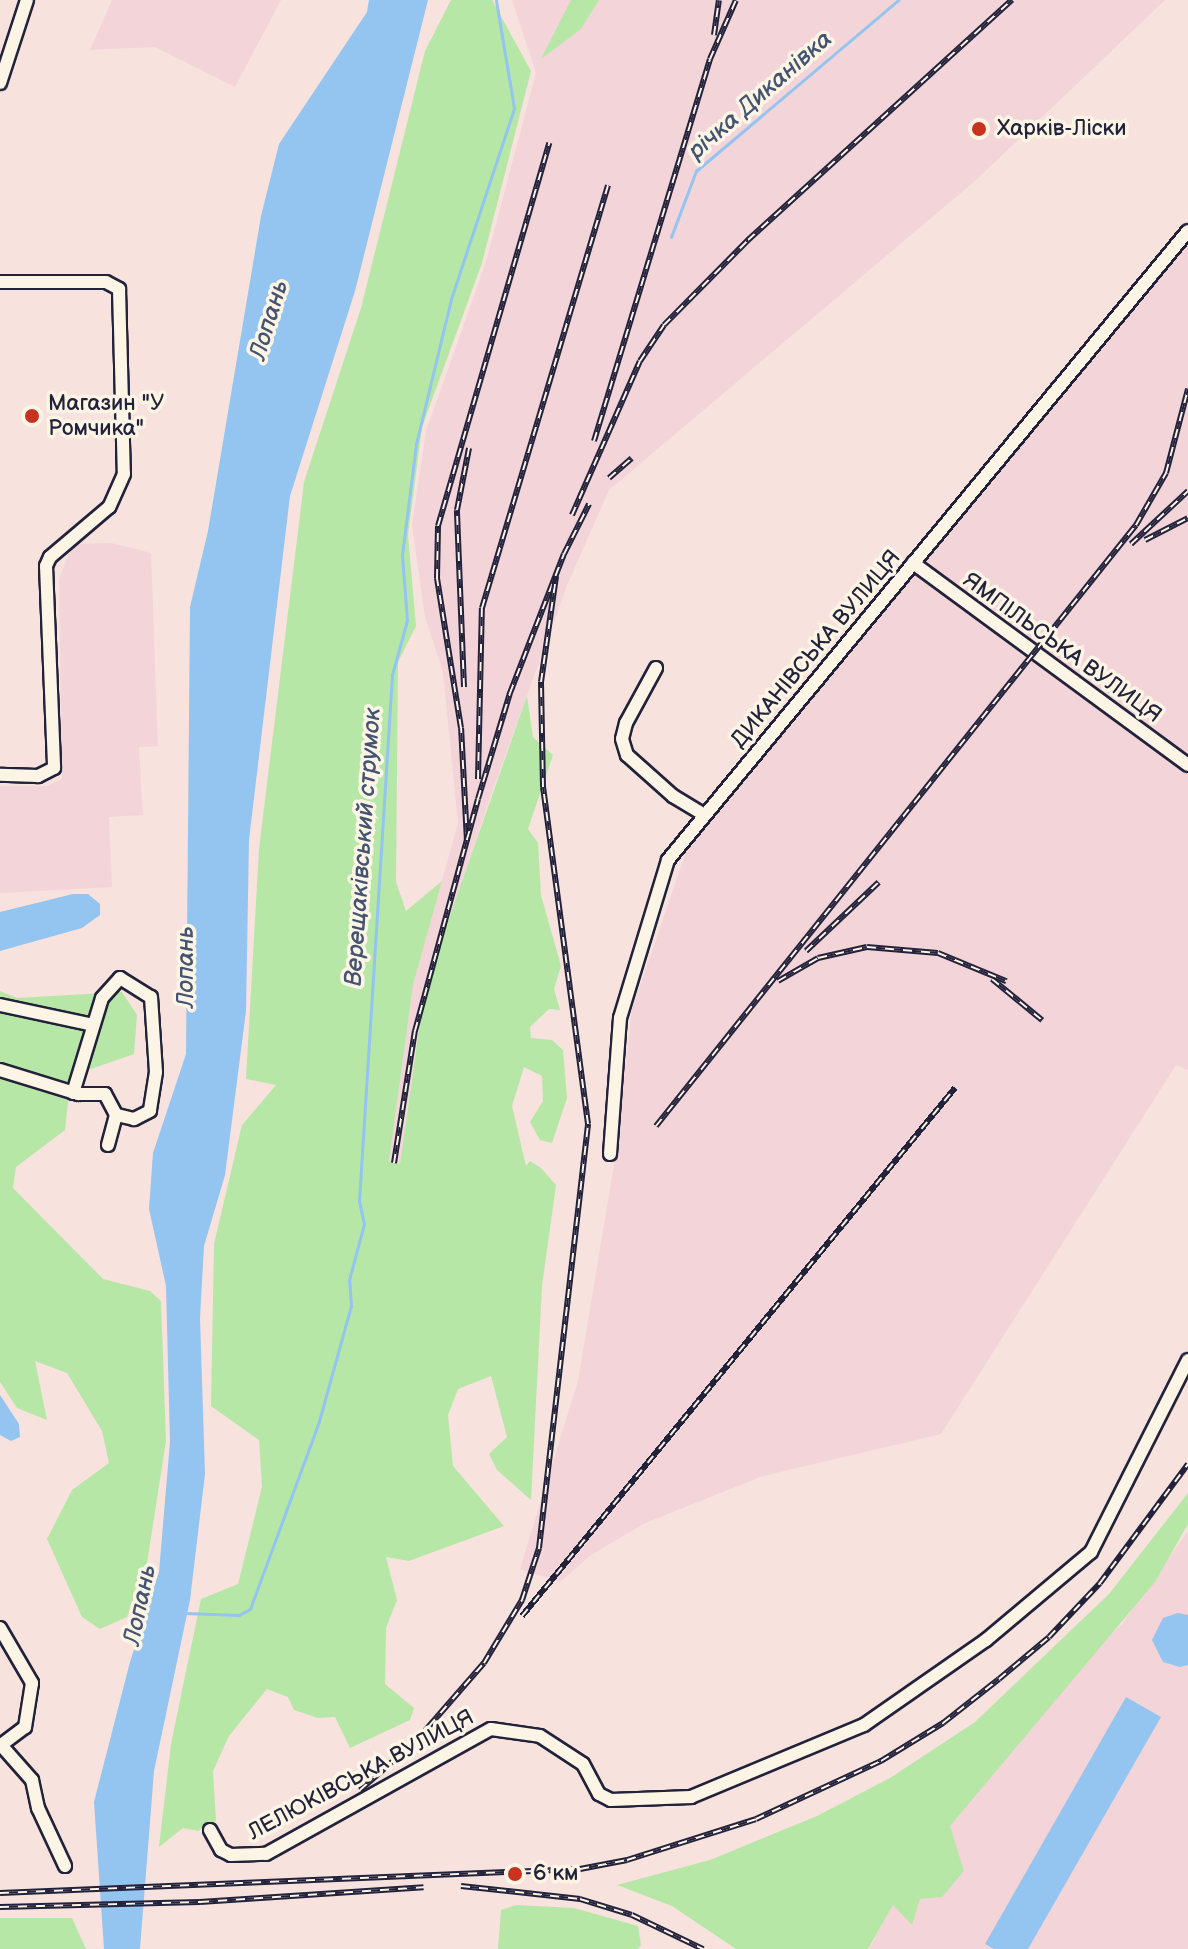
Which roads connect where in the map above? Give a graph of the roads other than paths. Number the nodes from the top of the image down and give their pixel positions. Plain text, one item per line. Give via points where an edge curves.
1 (27, 0) edge
2 (2, 61) edge
3 (0, 83) edge
4 (1188, 231) edge
5 (0, 282) edge
6 (913, 563) junction
7 (656, 668) dead end
8 (1188, 765) edge
9 (0, 775) edge
10 (705, 815) junction
11 (0, 1005) edge
12 (93, 1025) junction
13 (0, 1070) edge
14 (73, 1093) junction
15 (116, 1115) junction
16 (108, 1145) dead end
17 (610, 1154) dead end
18 (1188, 1360) edge
19 (0, 1628) edge
20 (210, 1830) dead end
21 (65, 1866) dead end

1 - 2 street
2 - 3 street
4 - 6 street, ДИКАНІВСЬКА ВУЛИЦЯ
5 - 9 street via 106,282 119,289 124,474 109,507 46,566 54,768 38,776
6 - 8 street, ЯМПІЛЬСЬКА ВУЛИЦЯ
6 - 10 street, ДИКАНІВСЬКА ВУЛИЦЯ
7 - 10 street via 626,723 622,739 627,755 673,796
10 - 17 street, ДИКАНІВСЬКА ВУЛИЦЯ via 668,860 620,1018
11 - 12 street
12 - 14 street
12 - 15 street via 102,998 120,978 151,997 156,1072 150,1111 134,1119
13 - 14 street
14 - 15 street via 105,1094
15 - 16 street
18 - 20 street, ЛЕЛЮКІВСЬКА ВУЛИЦЯ via 1091,1552 986,1640 864,1725 691,1797 611,1800 599,1794 583,1764 540,1736 491,1729 266,1854 231,1855 221,1850
19 - 21 street via 32,1683 25,1727 1,1745 32,1780 38,1808

